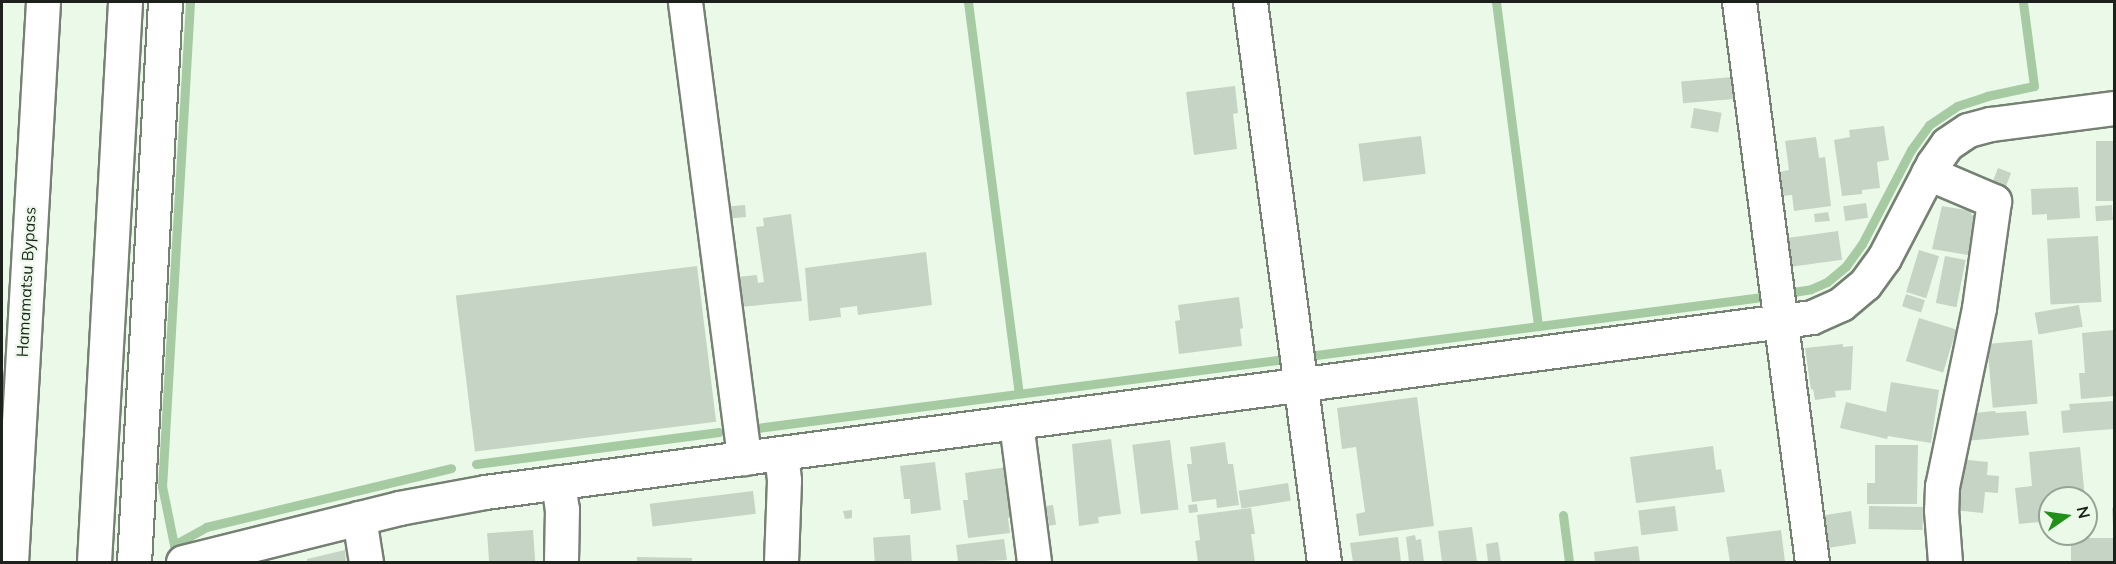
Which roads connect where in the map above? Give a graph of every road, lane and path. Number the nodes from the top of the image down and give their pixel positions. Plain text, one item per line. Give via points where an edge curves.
1 (43, 2) edge
2 (125, 2) edge
3 (165, 2) edge
4 (685, 2) edge
5 (1250, 2) edge
6 (1738, 2) edge
7 (2115, 108) edge
8 (1928, 173) junction
9 (1780, 323) junction
10 (1301, 386) junction
11 (1016, 423) junction
12 (781, 453) junction
13 (744, 458) junction
14 (558, 483) junction
15 (359, 518) junction
16 (11, 562) edge
17 (94, 562) edge
18 (134, 562) edge
19 (183, 562) edge
20 (366, 562) edge
21 (561, 562) edge
22 (781, 562) edge
23 (1034, 562) edge
24 (1324, 562) edge
25 (1812, 562) edge
26 (1945, 562) edge

1 - 16 main road, Hamamatsu Bypass
2 - 17 main road
3 - 18 main road
4 - 13 main road
5 - 10 main road
6 - 9 main road
7 - 8 main road via 1968,130 1947,144
8 - 9 main road via 1884,258 1865,284 1831,309
8 - 26 main road via 1994,201 1979,308 1944,474 1941,510
9 - 10 main road
9 - 25 main road
10 - 11 main road
10 - 24 main road
11 - 12 main road
11 - 23 main road
12 - 13 main road
12 - 22 main road
13 - 14 main road
14 - 15 main road via 456,496
14 - 21 main road via 562,509
15 - 19 main road
15 - 20 main road

